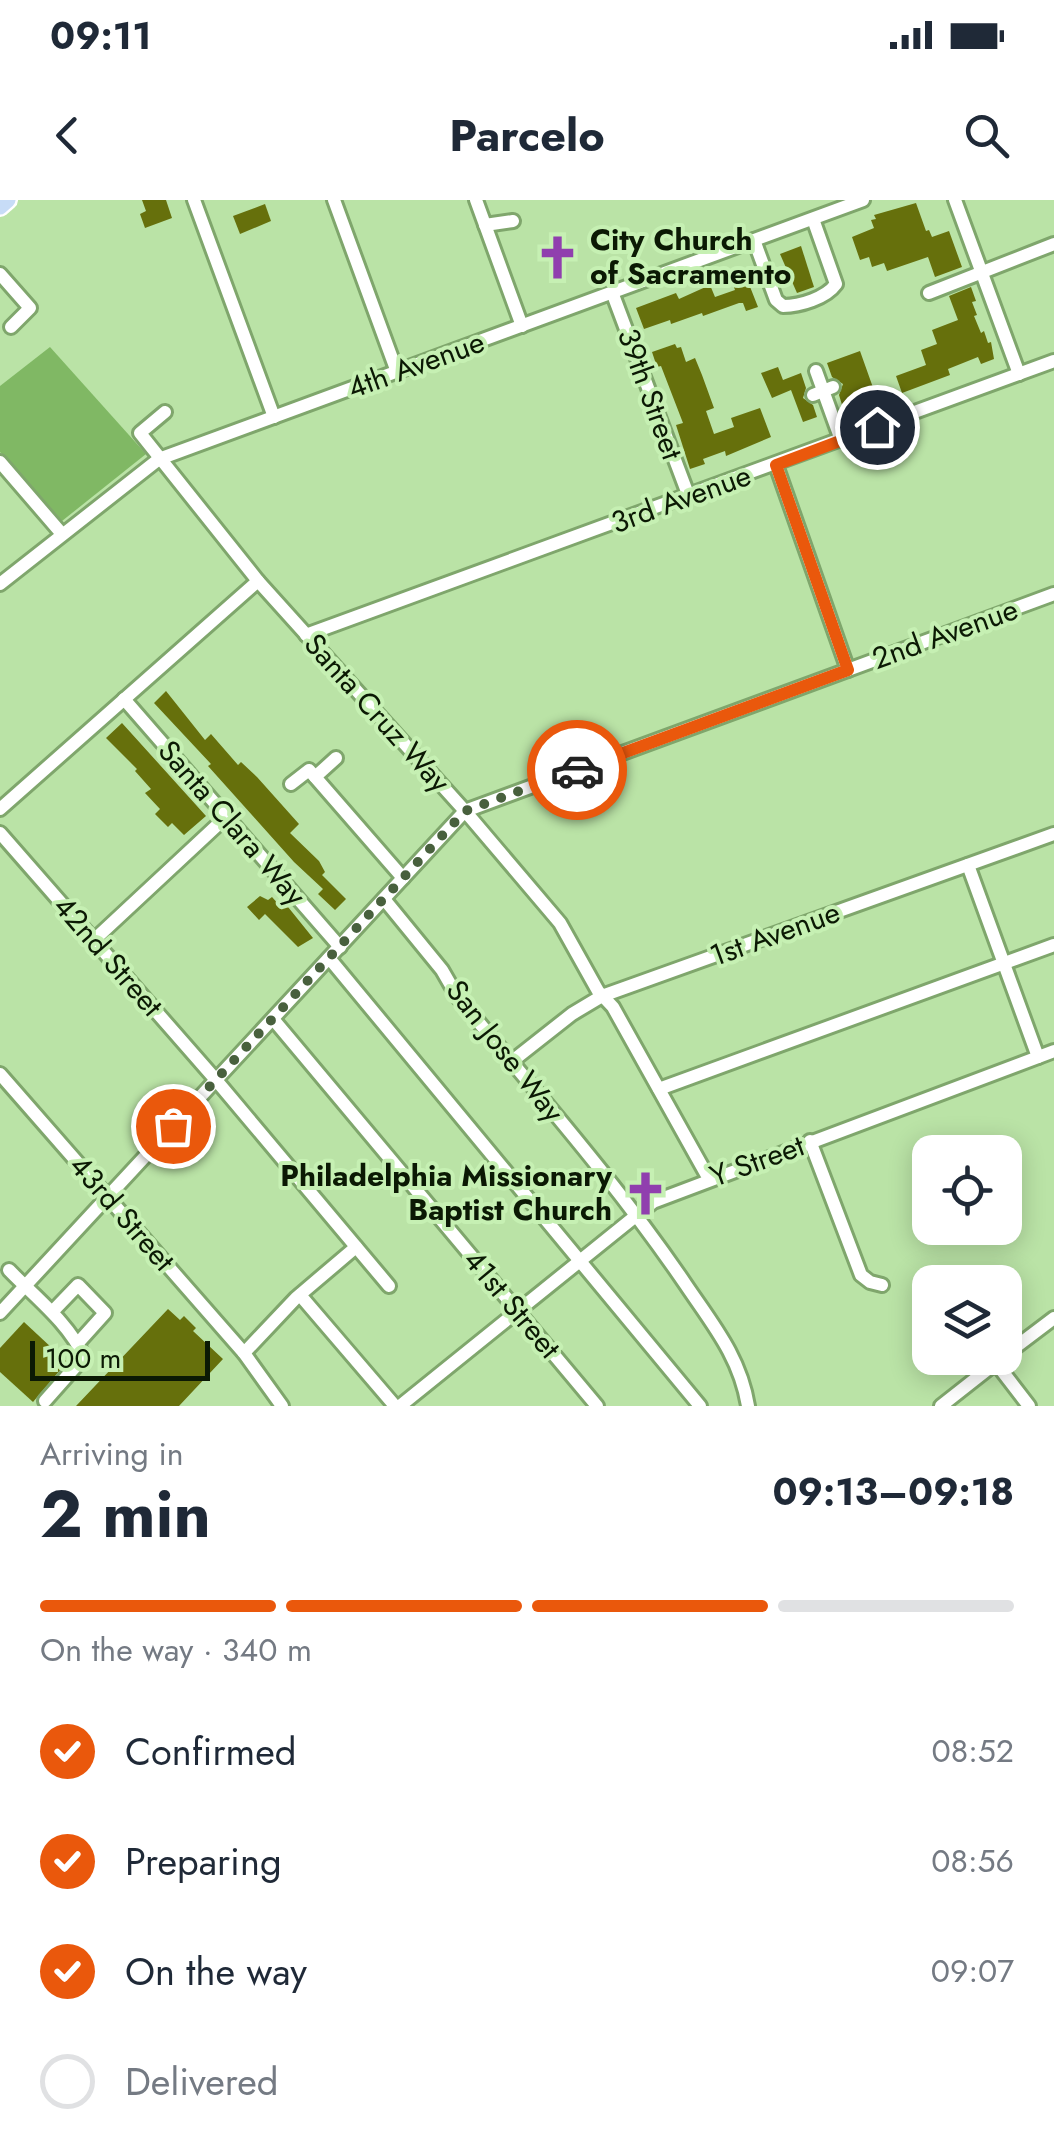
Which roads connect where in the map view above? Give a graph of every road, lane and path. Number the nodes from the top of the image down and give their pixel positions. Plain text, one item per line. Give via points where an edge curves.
1 (8, 200) edge
2 (194, 200) edge
3 (334, 200) edge
4 (476, 200) edge
5 (864, 200) edge
6 (955, 200) edge
7 (834, 205) edge
8 (0, 207) edge
9 (813, 219) junction
10 (513, 222) dead end
11 (485, 225) junction
12 (754, 240) junction
13 (1054, 244) edge
14 (982, 272) junction
15 (0, 274) edge
16 (612, 292) junction
17 (929, 293) dead end
18 (11, 326) dead end
19 (522, 326) junction
20 (1054, 362) edge
21 (398, 372) junction
22 (816, 372) dead end
23 (1020, 374) junction
24 (165, 412) dead end
25 (274, 418) junction
26 (842, 440) junction
27 (159, 460) junction
28 (0, 462) edge
29 (776, 465) junction
30 (689, 497) junction
31 (62, 534) junction
32 (258, 580) junction
33 (0, 584) edge
34 (1054, 594) edge
35 (306, 634) junction
36 (848, 670) junction
37 (124, 699) junction
38 (336, 758) dead end
39 (315, 777) junction
40 (291, 784) dead end
41 (0, 809) edge
42 (465, 811) junction
43 (226, 817) junction
44 (0, 833) edge
45 (1054, 834) edge
46 (968, 866) junction
47 (403, 878) junction
48 (384, 899) junction
49 (94, 940) junction
50 (1054, 944) edge
51 (340, 947) junction
52 (329, 958) junction
53 (1004, 963) junction
54 (602, 996) junction
55 (272, 1019) junction
56 (1054, 1051) edge
57 (1038, 1057) junction
58 (512, 1062) junction
59 (0, 1074) edge
60 (216, 1080) junction
61 (659, 1090) junction
62 (810, 1141) junction
63 (709, 1179) junction
64 (108, 1197) junction
65 (638, 1213) junction
66 (356, 1248) junction
67 (579, 1260) junction
68 (9, 1270) dead end
69 (882, 1284) dead end
70 (25, 1286) junction
71 (388, 1286) dead end
72 (300, 1295) junction
73 (516, 1310) junction
74 (53, 1312) junction
75 (0, 1313) edge
76 (1054, 1318) edge
77 (1022, 1342) edge
78 (78, 1343) junction
79 (244, 1352) junction
80 (979, 1375) edge
81 (1011, 1375) edge
82 (45, 1401) dead end
83 (282, 1406) edge
84 (398, 1406) edge
85 (597, 1406) edge
86 (700, 1406) edge
87 (748, 1406) edge
88 (940, 1406) edge
89 (1029, 1406) edge

1 - 8 main road
2 - 25 street
3 - 21 street
4 - 11 street
5 - 7 street, 4th Avenue
6 - 14 street
7 - 9 street, 4th Avenue
9 - 12 street, 4th Avenue
9 - 12 street via 836,284 793,306 776,300
10 - 11 street
11 - 19 street
12 - 16 street, 4th Avenue
13 - 14 street
14 - 17 street
14 - 23 street
15 - 18 street via 30,308
16 - 19 street, 4th Avenue
16 - 30 street, 39th Street
19 - 21 street, 4th Avenue
20 - 23 street, 3rd Avenue
21 - 25 street, 4th Avenue
22 - 26 street
23 - 26 street, 3rd Avenue
24 - 27 street via 140,433
25 - 27 street, 4th Avenue
26 - 29 street, 3rd Avenue
27 - 31 street, 4th Avenue
27 - 32 street, Santa Cruz Way
28 - 31 street
29 - 30 street, 3rd Avenue
29 - 36 street
30 - 35 street, 3rd Avenue
31 - 33 street, 4th Avenue
32 - 35 street, Santa Cruz Way
32 - 37 street
34 - 36 street, 2nd Avenue
35 - 42 street, Santa Cruz Way
36 - 42 street, 2nd Avenue
37 - 41 street
37 - 43 street, Santa Clara Way
38 - 39 street
39 - 40 street via 310,770
39 - 47 street
42 - 47 street, 2nd Avenue
42 - 54 street, Santa Cruz Way via 560,923
43 - 49 street
43 - 51 street, Santa Clara Way
44 - 49 street, 42nd Street
45 - 46 street, 1st Avenue
46 - 53 street
46 - 54 street, 1st Avenue
47 - 48 street, 2nd Avenue
48 - 51 street, 2nd Avenue
48 - 58 street, San Jose Way
49 - 60 street, 42nd Street
50 - 53 street
51 - 52 street, 2nd Avenue
52 - 55 street, 2nd Avenue
52 - 67 street
53 - 57 street
53 - 61 street
54 - 58 street, 1st Avenue
54 - 61 street, Santa Cruz Way
55 - 60 street, 2nd Avenue
55 - 73 street, 41st Street
56 - 57 street, Y Street
57 - 62 street, Y Street
58 - 65 street, San Jose Way
59 - 64 street, 43rd Street
60 - 64 street, 2nd Avenue
60 - 66 street, 42nd Street
61 - 63 street, Santa Cruz Way
62 - 63 street, Y Street
62 - 69 street via 861,1275
63 - 65 street, Y Street
64 - 70 street, 2nd Avenue
64 - 79 street, 43rd Street
65 - 67 street, Y Street
65 - 87 street, San Jose Way via 733,1355
66 - 71 street, 42nd Street
66 - 72 street
67 - 73 street, Y Street
67 - 86 street
68 - 70 street
70 - 74 street
70 - 75 street, 2nd Avenue
72 - 79 street
72 - 84 street
73 - 84 street, Y Street
73 - 85 street, 41st Street
74 - 78 street
74 - 78 street via 78,1285 106,1313
76 - 77 street
78 - 82 street via 84,1358
79 - 83 street, 43rd Street
80 - 88 street
81 - 89 street

